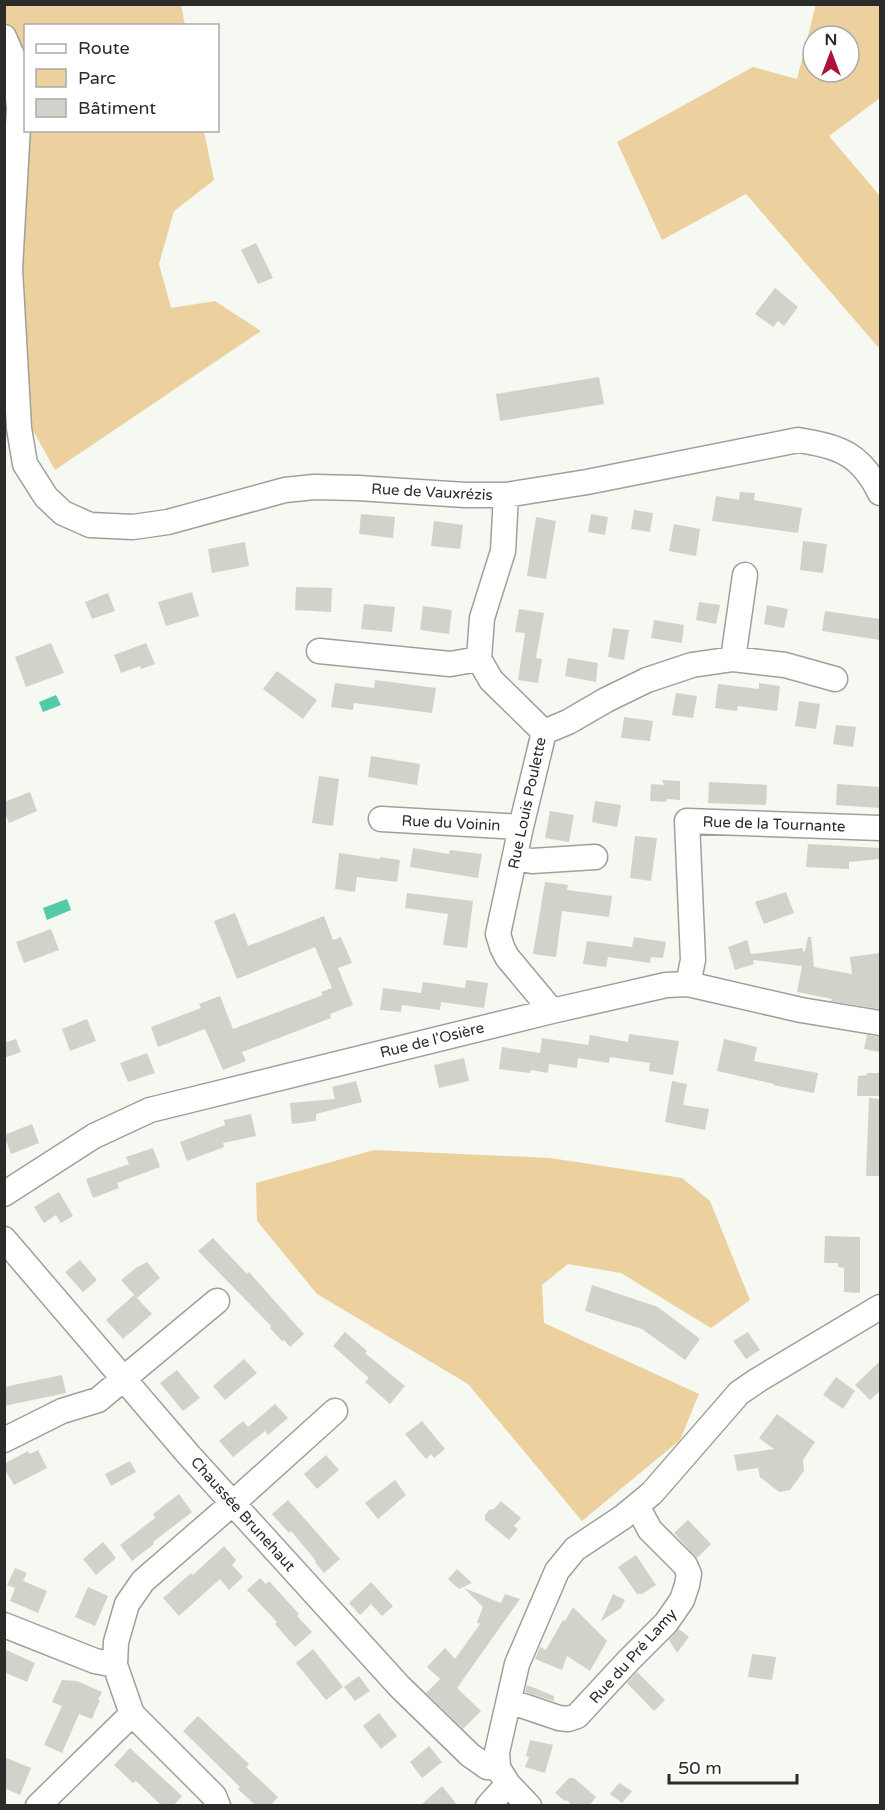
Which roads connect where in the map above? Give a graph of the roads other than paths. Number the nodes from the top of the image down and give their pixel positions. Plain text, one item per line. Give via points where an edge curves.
1 (4, 37) edge
2 (880, 493) edge
3 (506, 495) junction
4 (745, 575) dead end
5 (319, 651) dead end
6 (733, 658) junction
7 (479, 659) junction
8 (835, 679) dead end
9 (544, 732) junction
10 (381, 819) dead end
11 (521, 827) junction
12 (880, 828) edge
13 (595, 857) dead end
14 (515, 858) junction
15 (688, 984) junction
16 (552, 1011) junction
17 (880, 1023) edge
18 (4, 1194) edge
19 (4, 1239) edge
20 (217, 1300) dead end
21 (880, 1307) edge
22 (124, 1377) junction
23 (335, 1411) dead end
24 (4, 1440) edge
25 (233, 1503) junction
26 (637, 1506) junction
27 (4, 1624) edge
28 (115, 1665) junction
29 (509, 1701) junction
30 (132, 1714) junction
31 (503, 1776) junction
32 (38, 1806) edge
33 (218, 1806) edge
34 (488, 1806) edge
35 (529, 1806) edge

1 - 3 street, Rue de Vauxrézis via 14,60 19,108 10,269 19,428 25,464 46,497 63,513 90,525 133,526 168,522 285,490 314,487
2 - 3 street, Rue de Vauxrézis via 861,463 846,453 798,440
3 - 7 street via 502,551 482,618
4 - 6 street
5 - 7 street via 450,664
6 - 8 street via 785,665
6 - 9 street via 692,665 647,680
7 - 9 street, Rue Louis Poulette via 491,680
9 - 11 street, Rue Louis Poulette
10 - 11 street, Rue du Voinin
11 - 14 street, Rue Louis Poulette
12 - 15 street, Rue de la Tournante via 687,821 693,960
13 - 14 street via 532,861
14 - 16 street, Rue Louis Poulette via 498,934 507,957
15 - 16 street, Rue de l'Osière via 666,985
15 - 17 street, Rue de l'Osière
16 - 18 street, Rue de l'Osière via 150,1110 94,1136
19 - 22 street, Chaussée Brunehaut
20 - 22 street
21 - 26 street via 739,1393 674,1470
22 - 24 street via 98,1400 62,1411
22 - 25 street, Chaussée Brunehaut
23 - 25 street
25 - 28 street via 143,1581 126,1605 116,1642
25 - 31 street, Chaussée Brunehaut via 400,1687 470,1755
26 - 29 street via 575,1549 557,1571 517,1664
26 - 29 street, Rue du Pré Lamy via 650,1530 686,1565 689,1574 682,1600 666,1623 577,1716 559,1718
27 - 28 street via 95,1661
28 - 30 street
29 - 31 street via 497,1752
30 - 32 street
30 - 33 street via 214,1796
31 - 34 street
31 - 35 street

